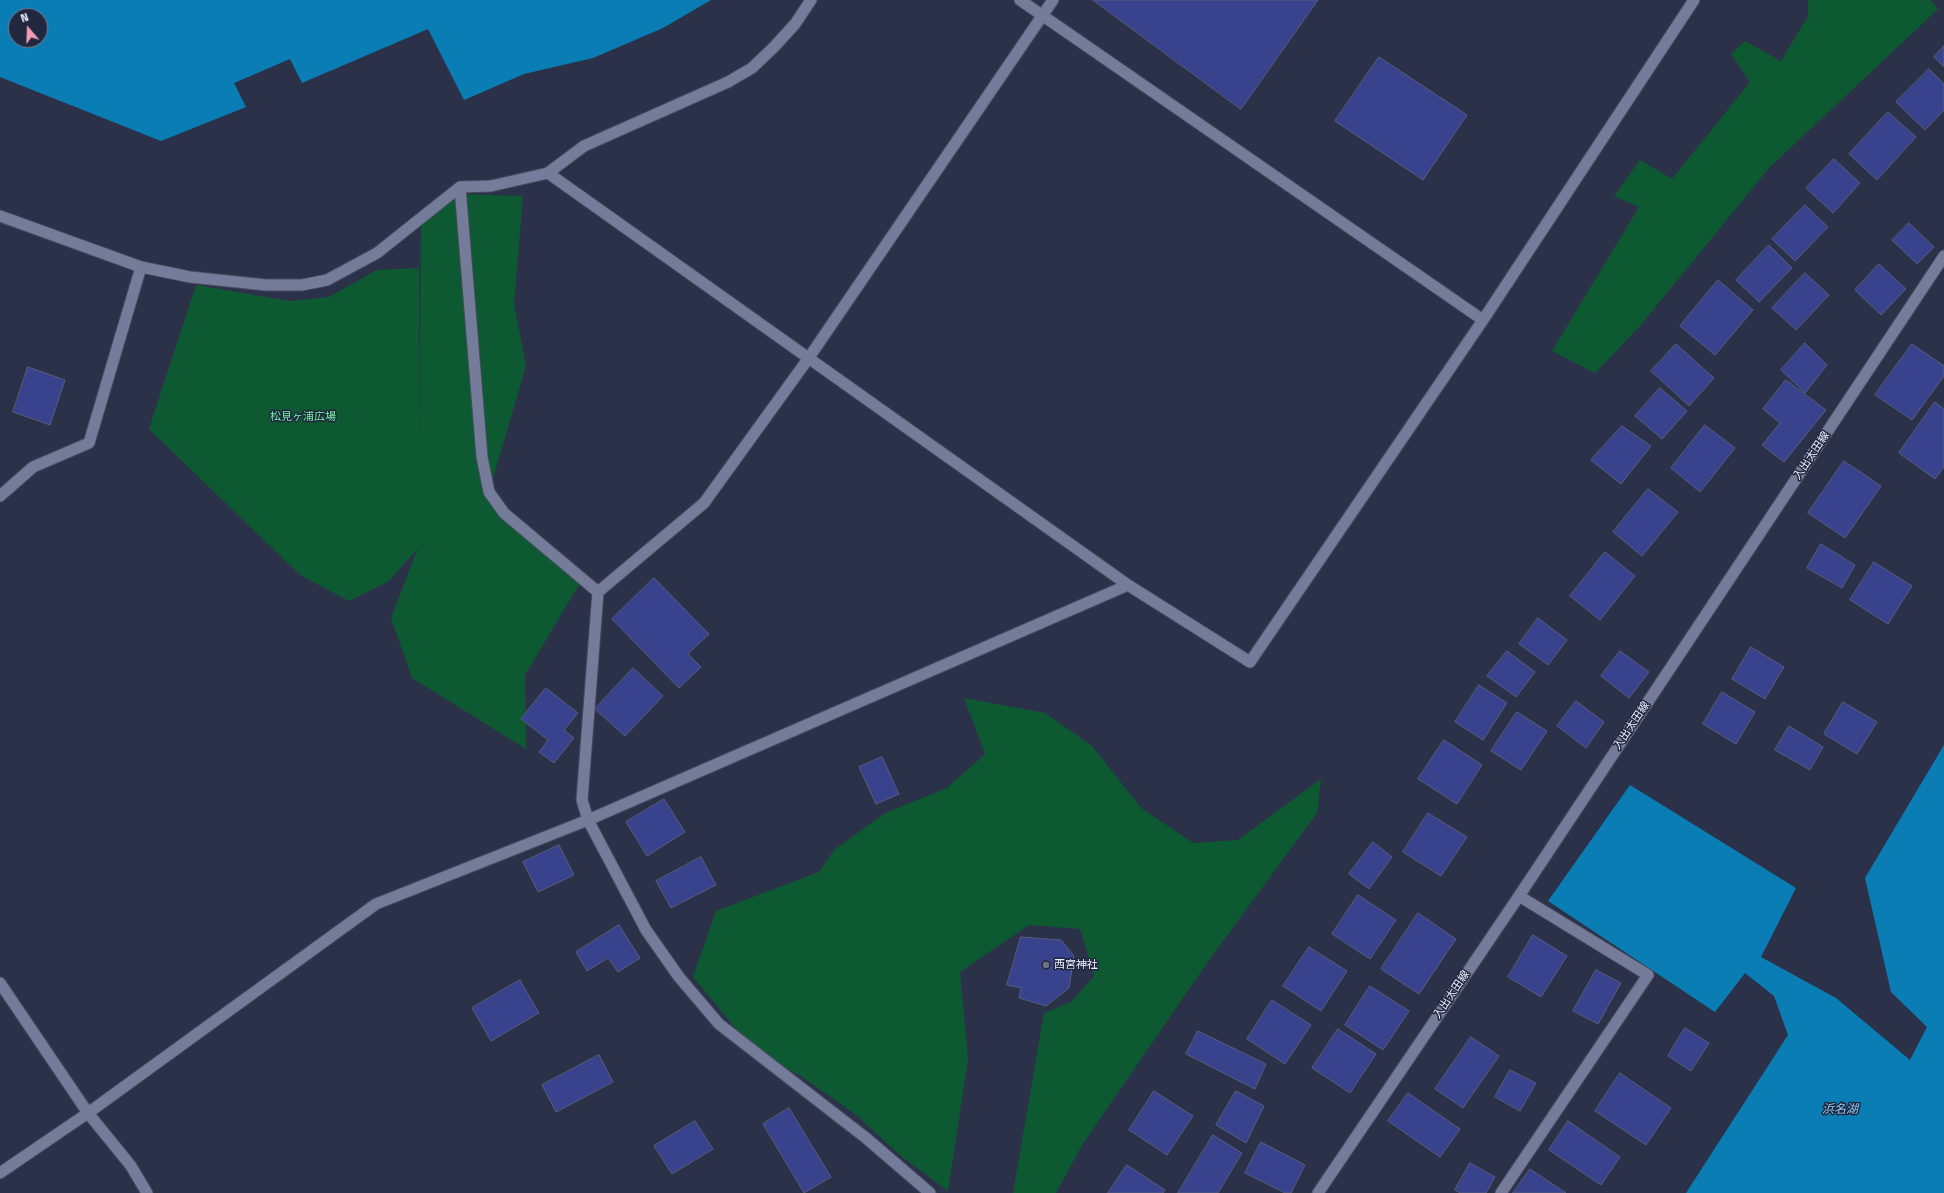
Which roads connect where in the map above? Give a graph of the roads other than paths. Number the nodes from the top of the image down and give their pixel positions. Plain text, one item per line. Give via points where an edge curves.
1 (811, 0) edge
2 (1020, 0) edge
3 (1053, 0) edge
4 (1694, 0) edge
5 (1043, 16) junction
6 (548, 173) junction
7 (460, 187) junction
8 (0, 216) edge
9 (1944, 256) edge
10 (141, 267) junction
11 (1483, 320) junction
12 (808, 359) junction
13 (0, 496) edge
14 (1128, 585) junction
15 (598, 592) junction
16 (588, 820) junction
17 (1519, 896) junction
18 (0, 983) edge
19 (88, 1113) junction
20 (0, 1173) edge
21 (147, 1193) edge
22 (930, 1193) edge
23 (1318, 1193) edge
24 (1501, 1193) edge

1 - 6 street via 795,24 752,68 728,82 584,146
2 - 5 street
3 - 5 street
4 - 11 street
5 - 11 street
5 - 12 street
6 - 7 street via 491,186
6 - 12 street
7 - 10 street via 377,253 327,280 302,285 266,285 190,278
7 - 15 street via 482,457 489,492 504,513
8 - 10 street
9 - 17 street, 入出太田線
10 - 13 street via 90,443 33,467
11 - 14 street via 1250,662
12 - 14 street
12 - 15 street via 704,503
14 - 16 street
15 - 16 street via 582,800
16 - 19 street via 376,904
16 - 22 street via 646,930 679,977 719,1024 866,1138
17 - 23 street, 入出太田線
17 - 24 street via 1648,975
18 - 19 street
19 - 20 street
19 - 21 street via 131,1166

